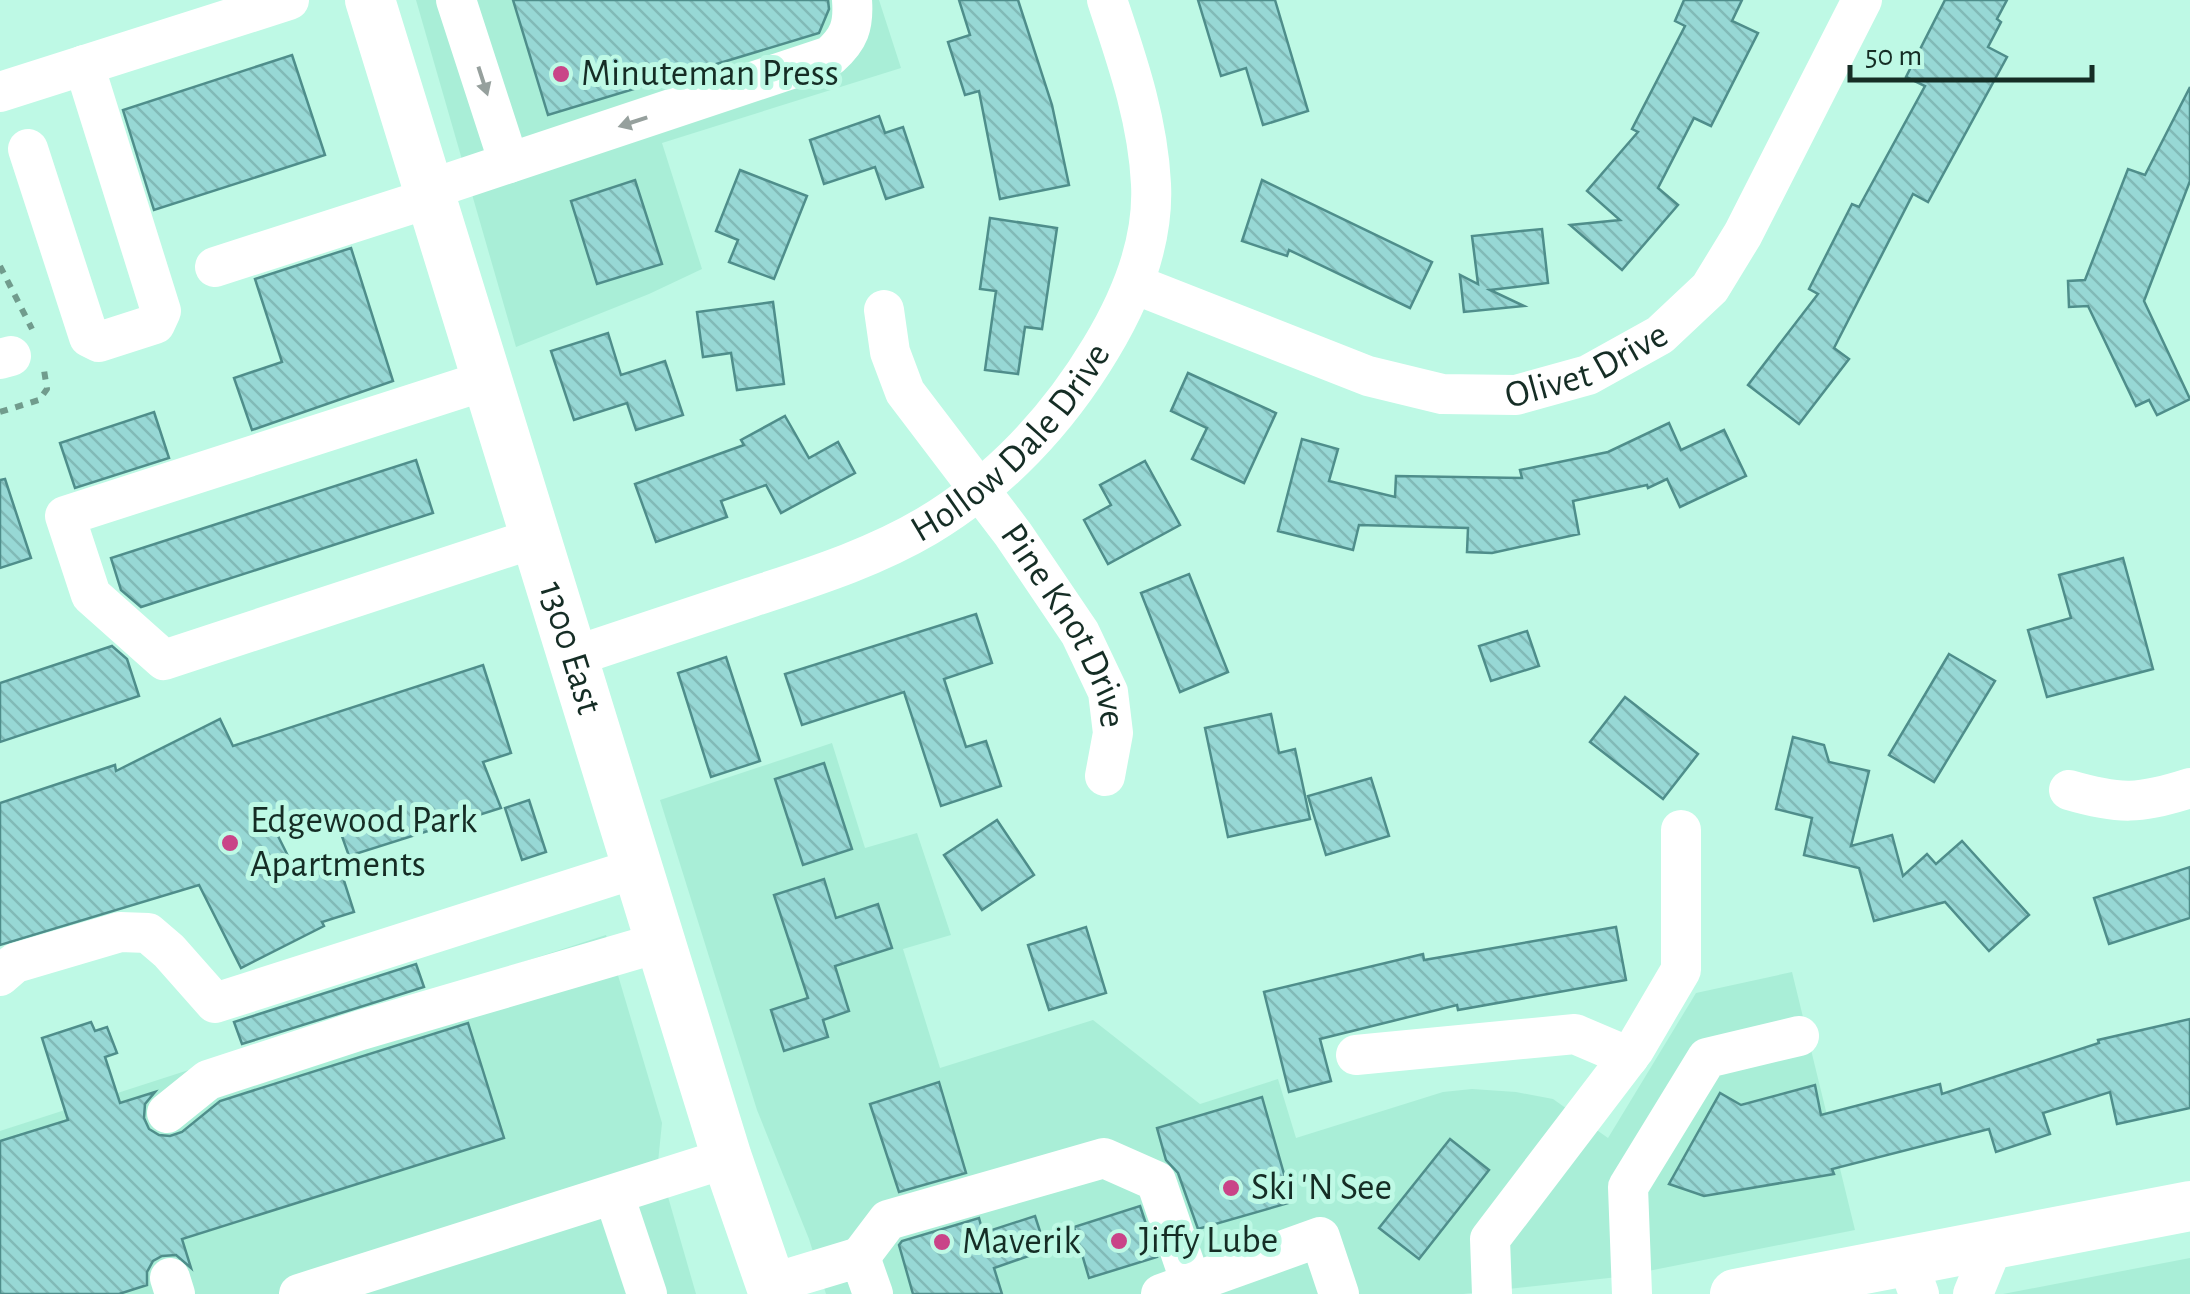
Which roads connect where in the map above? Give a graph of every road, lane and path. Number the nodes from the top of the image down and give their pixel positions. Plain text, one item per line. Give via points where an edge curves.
1 (289, 0) edge
2 (370, 0) edge
3 (456, 0) edge
4 (852, 0) edge
5 (1107, 0) edge
6 (1862, 0) edge
7 (84, 65) junction
8 (0, 92) edge
9 (28, 150) dead end
10 (509, 163) junction
11 (429, 194) junction
12 (216, 267) dead end
13 (9, 283) dead end
14 (1134, 284) junction
15 (3, 292) dead end
16 (884, 310) dead end
17 (486, 380) junction
18 (979, 489) junction
19 (536, 538) junction
20 (572, 658) junction
21 (1105, 776) dead end
22 (2190, 788) edge
23 (2069, 790) dead end
24 (1681, 830) dead end
25 (637, 868) junction
26 (661, 942) junction
27 (0, 976) edge
28 (1799, 1036) dead end
29 (1356, 1055) dead end
30 (1629, 1057) junction
31 (167, 1113) dead end
32 (727, 1158) junction
33 (614, 1195) junction
34 (2190, 1206) edge
35 (1993, 1245) junction
36 (867, 1276) edge
37 (1913, 1278) edge
38 (1176, 1288) edge
39 (772, 1289) edge
40 (640, 1292) edge
41 (299, 1294) edge
42 (1339, 1294) edge
43 (1492, 1294) edge
44 (1632, 1294) edge
45 (1734, 1294) edge
46 (1972, 1294) edge

1 - 7 street
2 - 11 main road, 1300 East
3 -> 10 street
4 -> 10 street via 846,42 830,56
5 - 14 street, Hollow Dale Drive via 1147,131 1152,188
6 - 14 street, Olivet Drive via 1710,288 1660,336 1588,375 1516,395 1442,394 1368,376
7 - 8 street
7 - 9 street via 162,311 154,324 99,342 89,336
10 - 11 street
11 - 12 street
11 - 17 main road, 1300 East
13 - 15 path
14 - 18 street, Hollow Dale Drive via 1085,376 1048,425
16 - 18 street, Pine Knot Drive via 905,392
17 - 19 main road, 1300 East
17 - 19 street via 66,516 91,595 164,660
18 - 20 street, Hollow Dale Drive via 926,527 867,556
18 - 21 street, Pine Knot Drive via 1058,596 1108,692 1113,734
19 - 20 main road, 1300 East
20 - 25 main road, 1300 East
22 - 23 street via 2148,801 2107,801
24 - 30 street via 1681,970
25 - 26 main road, 1300 East
25 - 27 street via 215,1003 148,932 120,932 15,964
26 - 31 street via 208,1080
26 - 32 main road, 1300 East
28 - 44 street via 1707,1058 1628,1187
29 - 30 street via 1575,1034
30 - 43 street via 1490,1239
32 - 33 street
32 - 39 main road, 1300 East
33 - 40 street
33 - 41 street
34 - 35 main road
35 - 37 main road
35 - 46 street
36 - 38 street via 888,1220 1104,1158 1156,1181
36 - 39 street
37 - 45 main road
38 - 42 street via 1320,1237

